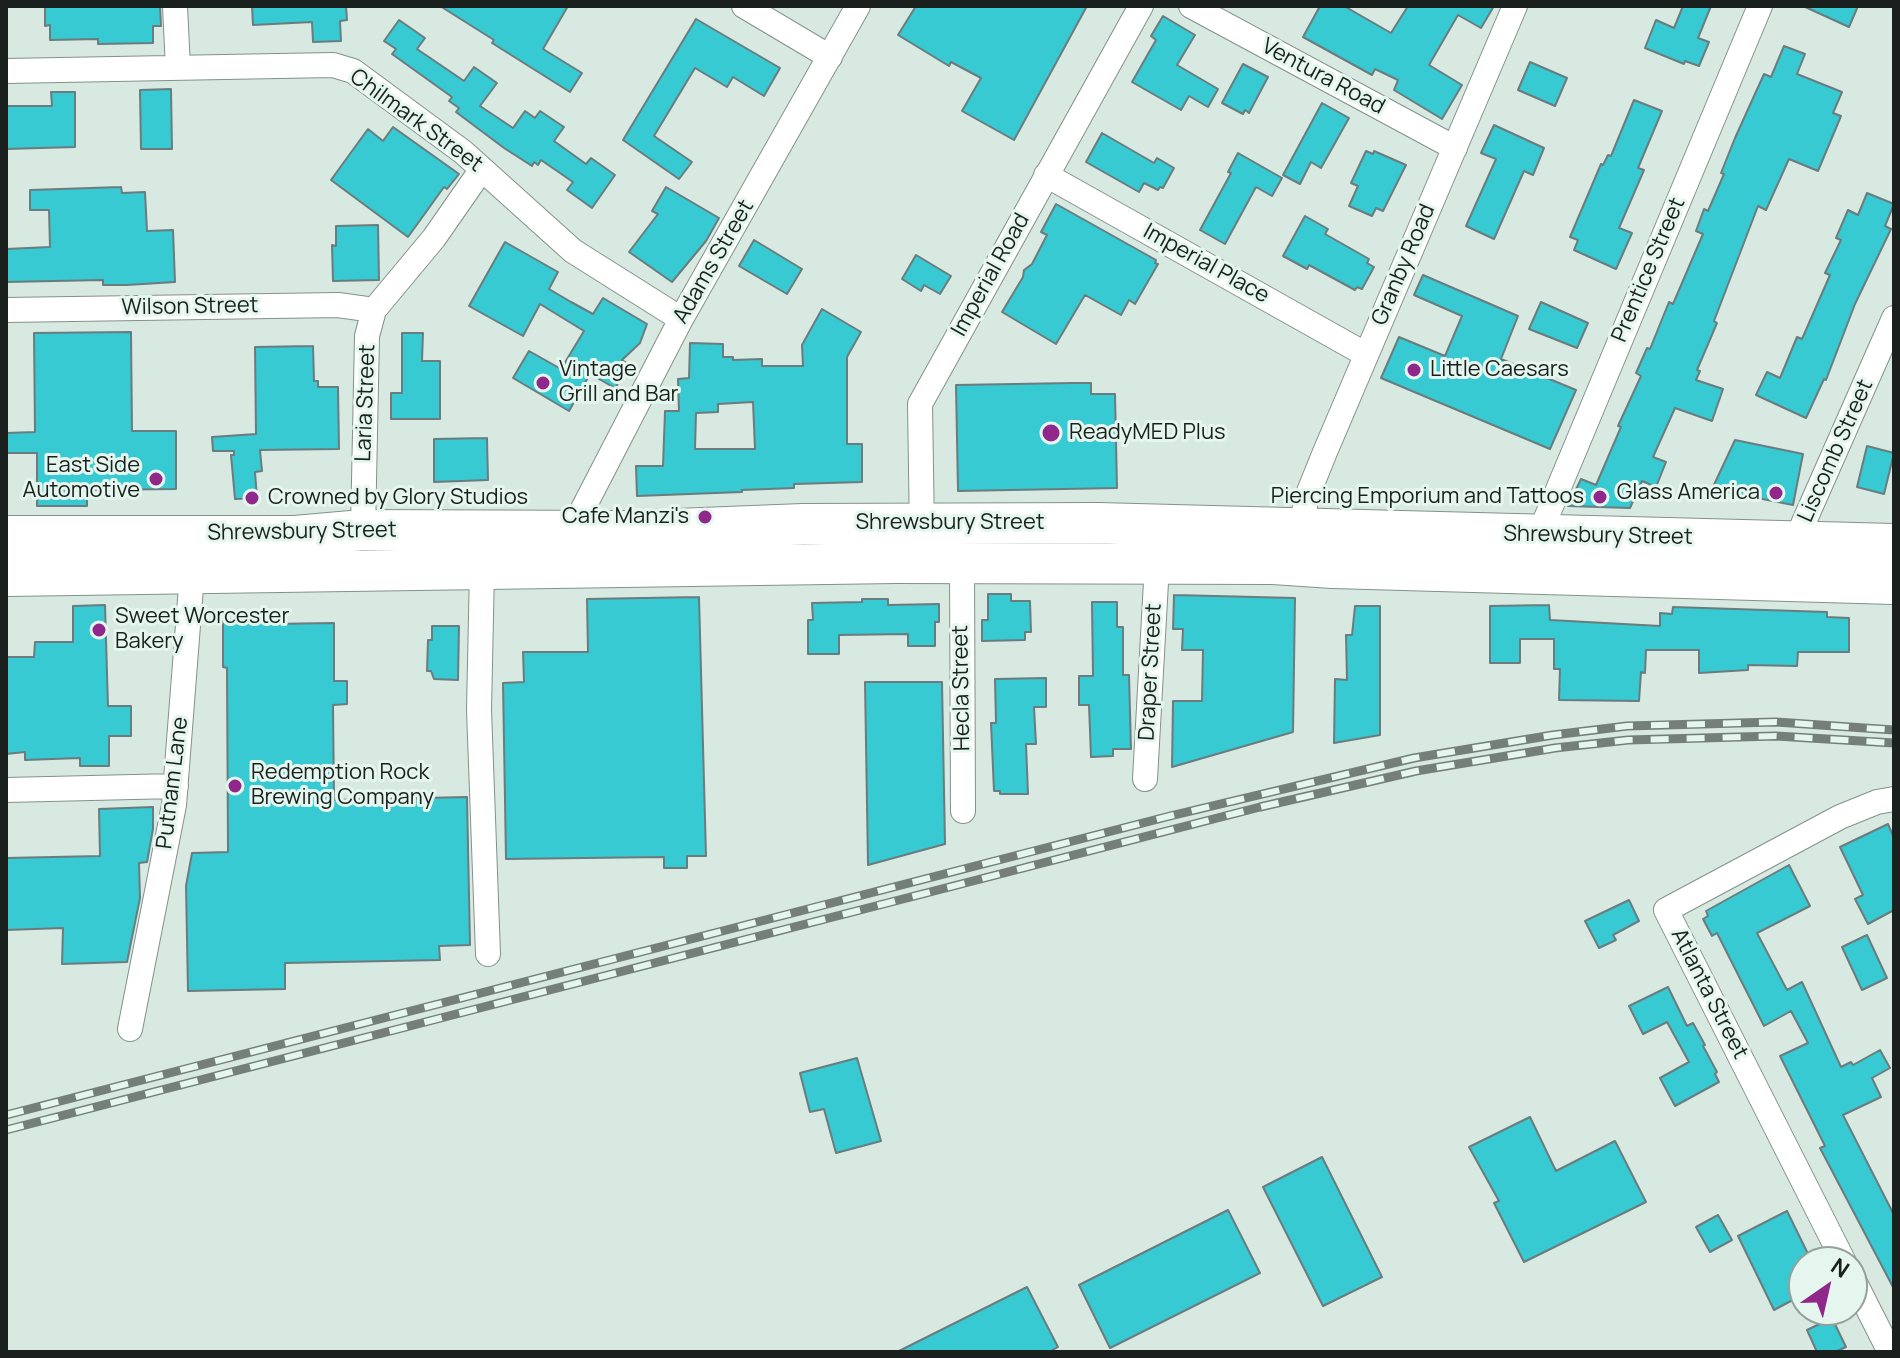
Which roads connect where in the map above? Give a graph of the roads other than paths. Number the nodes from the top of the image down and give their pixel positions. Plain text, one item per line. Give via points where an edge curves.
1 (175, 6) edge
2 (744, 6) edge
3 (858, 6) edge
4 (1141, 6) edge
5 (1191, 6) edge
6 (1515, 6) edge
7 (1760, 6) edge
8 (830, 57) junction
9 (178, 68) junction
10 (6, 71) edge
11 (1455, 148) junction
12 (482, 169) junction
13 (1046, 175) junction
14 (6, 310) edge
15 (374, 310) junction
16 (1894, 318) edge
17 (681, 319) junction
18 (1365, 354) junction
19 (923, 524) junction
20 (1302, 527) junction
21 (363, 530) junction
22 (1539, 535) junction
23 (6, 536) edge
24 (1796, 540) junction
25 (1894, 544) edge
26 (571, 550) junction
27 (193, 554) junction
28 (922, 564) junction
29 (1157, 564) junction
30 (962, 565) junction
31 (482, 569) junction
32 (6, 576) edge
33 (1894, 584) edge
34 (1145, 779) dead end
35 (176, 786) junction
36 (6, 790) edge
37 (1894, 799) edge
38 (963, 811) dead end
39 (488, 954) dead end
40 (130, 1029) dead end
41 (1836, 1246) edge
42 (1868, 1309) edge
43 (1890, 1352) edge

1 - 9 street
2 - 8 street
3 - 8 street, Adams Street
4 - 13 street, Imperial Road
5 - 11 street, Ventura Road
6 - 11 street, Granby Road
7 - 22 street, Prentice Street
8 - 17 street, Adams Street
9 - 10 street, Chilmark Street
9 - 12 street, Chilmark Street via 333,65 353,71
11 - 18 street, Granby Road
12 - 15 street, Laria Street
12 - 17 street, Chilmark Street via 573,251
13 - 18 street, Imperial Place
13 - 19 street, Imperial Road via 920,404
14 - 15 street, Wilson Street via 338,305
15 - 21 street, Laria Street via 367,336
16 - 24 street, Liscomb Street
17 - 26 street, Adams Street
18 - 20 street, Granby Road via 1306,499
19 - 20 main road, Shrewsbury Street
19 - 26 main road, Shrewsbury Street via 803,524
19 - 28 street, Imperial Road
20 - 22 main road, Shrewsbury Street
21 - 26 main road, Shrewsbury Street via 483,529
21 - 27 main road, Shrewsbury Street
22 - 24 main road, Shrewsbury Street
23 - 27 main road, Shrewsbury Street
24 - 25 main road, Shrewsbury Street
26 - 28 main road, Shrewsbury Street
26 - 31 main road, Shrewsbury Street
27 - 31 main road, Shrewsbury Street
27 - 32 main road, Shrewsbury Street
27 - 35 street, Putnam Lane
28 - 30 main road, Shrewsbury Street
29 - 30 main road, Shrewsbury Street
29 - 33 main road, Shrewsbury Street
29 - 34 street, Draper Street
30 - 38 street, Hecla Street
31 - 39 street via 479,717
35 - 36 street
35 - 40 street, Putnam Lane
37 - 41 street, Atlanta Street via 1840,817 1666,910
42 - 43 street

